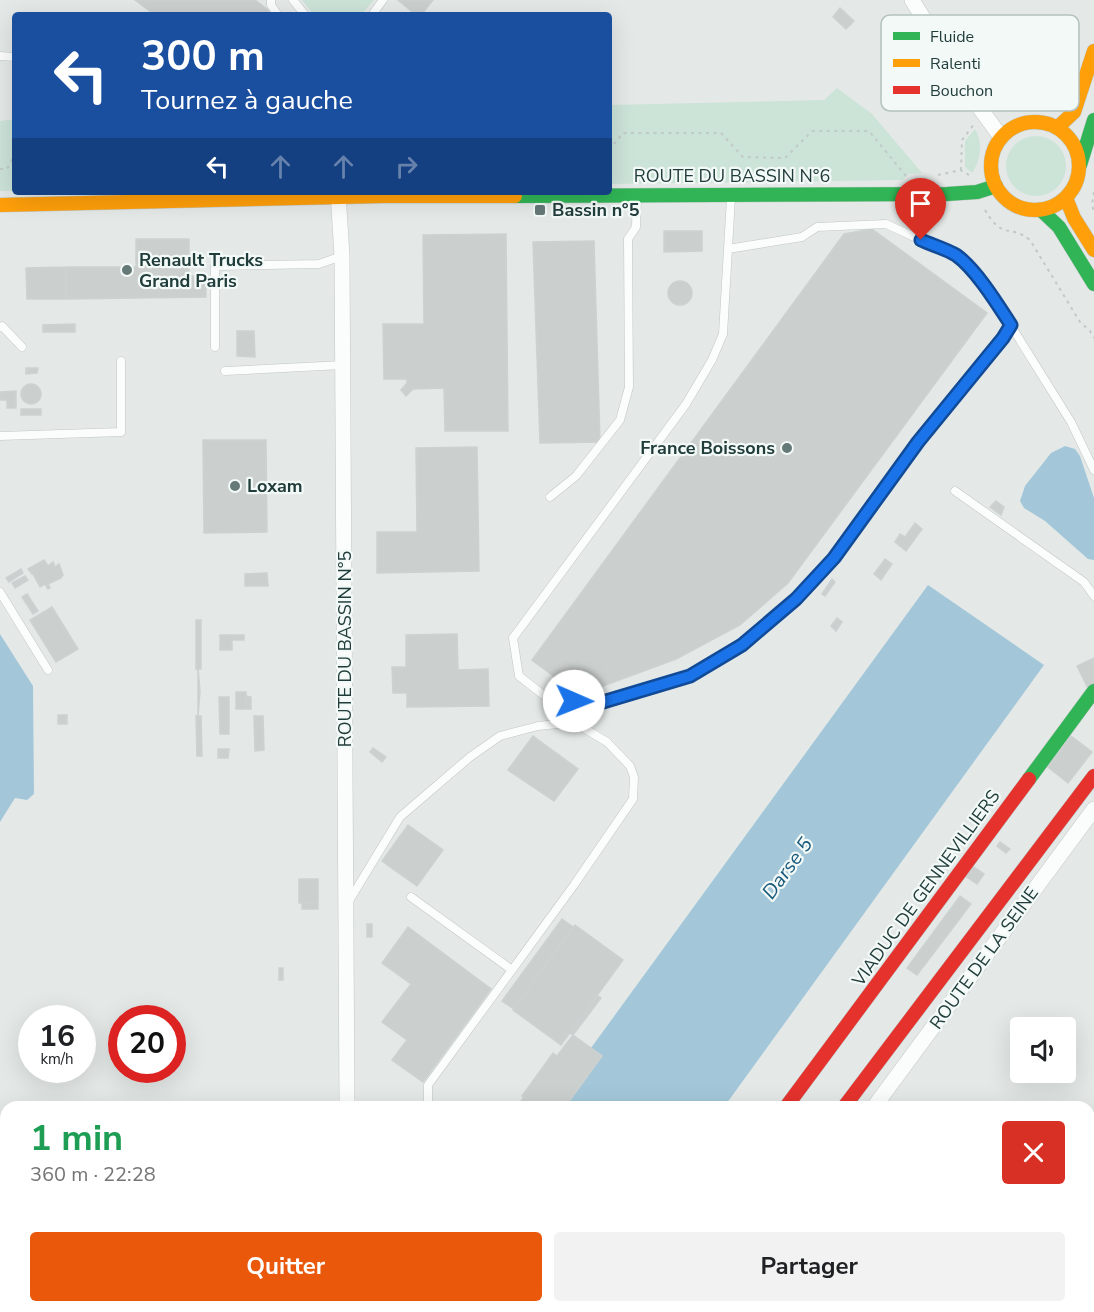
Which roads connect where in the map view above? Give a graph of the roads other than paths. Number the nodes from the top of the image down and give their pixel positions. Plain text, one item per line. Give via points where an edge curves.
1 (293, 0) edge
2 (912, 0) edge
3 (303, 12) edge
4 (921, 15) edge
5 (1094, 51) edge
6 (1079, 97) edge
7 (982, 111) edge
8 (1074, 111) edge
9 (1094, 120) edge
10 (1058, 127) junction
11 (1001, 137) junction
12 (1080, 165) junction
13 (996, 186) junction
14 (731, 194) junction
15 (338, 195) edge
16 (482, 195) edge
17 (612, 195) edge
18 (637, 195) junction
19 (1066, 198) junction
20 (0, 205) edge
21 (1041, 210) junction
22 (728, 249) junction
23 (1094, 250) edge
24 (342, 256) junction
25 (1094, 284) edge
26 (1011, 325) junction
27 (0, 327) edge
28 (215, 346) dead end
29 (22, 347) dead end
30 (121, 361) dead end
31 (343, 365) junction
32 (225, 370) dead end
33 (0, 436) edge
34 (1094, 470) edge
35 (954, 490) dead end
36 (550, 497) dead end
37 (0, 592) edge
38 (1094, 596) edge
39 (48, 670) dead end
40 (1094, 690) edge
41 (1094, 763) edge
42 (1094, 776) edge
43 (1083, 789) junction
44 (1094, 809) edge
45 (411, 897) dead end
46 (346, 905) junction
47 (512, 970) junction
48 (347, 1101) edge
49 (428, 1101) edge
50 (790, 1101) edge
51 (849, 1101) edge
52 (878, 1101) edge

1 - 3 lane
2 - 4 street
5 - 6 main road
7 - 11 street
8 - 10 main road
9 - 12 main road
10 - 11 main road via 1028,122
10 - 12 main road via 1070,137
11 - 13 main road via 991,160
12 - 19 main road via 1077,183
13 - 14 main road, ROUTE DU BASSIN N°6 via 947,194
13 - 21 main road via 1015,205
14 - 18 main road, ROUTE DU BASSIN N°6
14 - 22 lane
15 - 16 main road, ROUTE DU BASSIN N°6
15 - 20 main road, ROUTE DU BASSIN N°6
15 - 24 street, ROUTE DU BASSIN N°5
17 - 18 main road, ROUTE DU BASSIN N°6
18 - 36 lane via 636,227 628,239 629,387 620,420 576,476
19 - 21 main road
19 - 23 main road
21 - 25 main road via 1059,227
22 - 26 lane via 802,237 817,227 886,224 956,256 993,297
22 - 26 lane via 723,334 712,360 686,404 513,638 519,676 546,697 603,702 690,676 742,645 796,599 834,558 918,442
24 - 28 lane via 319,264 215,266
24 - 31 street, ROUTE DU BASSIN N°5
26 - 34 lane via 1071,422
27 - 29 lane
30 - 33 lane via 121,432
31 - 32 lane
31 - 46 street, ROUTE DU BASSIN N°5
35 - 38 lane via 1084,582
37 - 39 lane
40 - 50 main road, VIADUC DE GENNEVILLIERS
41 - 43 main road
42 - 43 main road
43 - 51 main road
44 - 52 street, ROUTE DE LA SEINE
45 - 47 lane
46 - 47 lane via 400,817 470,757 500,736 538,726 567,723 582,727 607,742 630,766 633,799
46 - 48 street, ROUTE DU BASSIN N°5
47 - 49 lane via 428,1085

